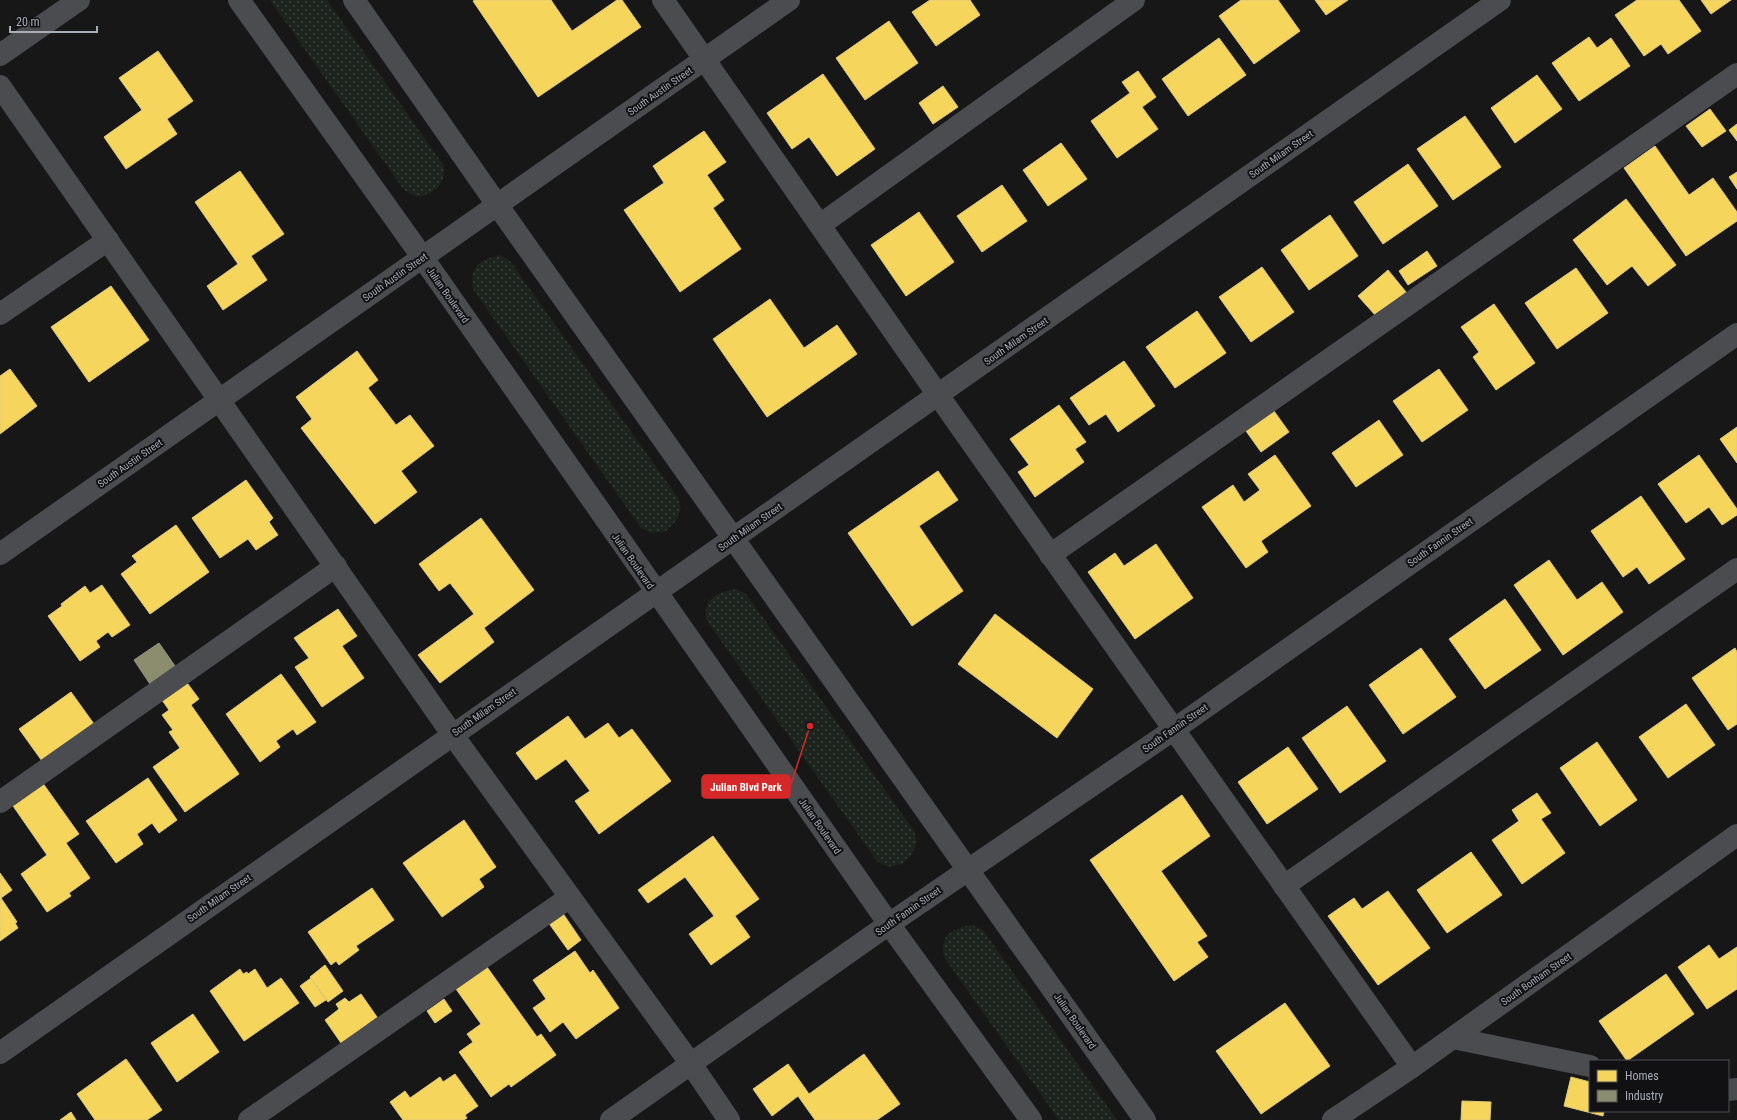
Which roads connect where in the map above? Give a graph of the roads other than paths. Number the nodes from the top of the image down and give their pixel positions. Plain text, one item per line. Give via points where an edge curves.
1 (79, 0) edge
2 (238, 0) edge
3 (354, 0) edge
4 (663, 0) edge
5 (789, 0) edge
6 (1134, 0) edge
7 (1500, 0) edge
8 (0, 55) edge
9 (704, 60) junction
10 (1737, 74) edge
11 (0, 86) edge
12 (498, 206) junction
13 (820, 225) junction
14 (108, 240) junction
15 (423, 258) junction
16 (0, 314) edge
17 (1737, 334) edge
18 (938, 395) junction
19 (220, 400) junction
20 (733, 539) junction
21 (0, 554) edge
22 (1050, 555) junction
23 (336, 566) junction
24 (1737, 569) edge
25 (655, 592) junction
26 (1173, 730) junction
27 (452, 734) junction
28 (0, 802) edge
29 (1737, 835) edge
30 (968, 869) junction
31 (1284, 886) junction
32 (570, 896) junction
33 (889, 924) junction
34 (1452, 1038) junction
35 (0, 1052) edge
36 (691, 1064) junction
37 (1589, 1066) edge
38 (1412, 1067) junction
39 (249, 1120) edge
40 (611, 1120) edge
41 (729, 1120) edge
42 (1031, 1120) edge
43 (1145, 1120) edge
44 (1334, 1120) edge

1 - 8 street
2 - 15 street, Julian Boulevard
3 - 12 street, Julian Boulevard
4 - 9 street
5 - 9 street, South Austin Street
6 - 13 street
7 - 18 street, South Milam Street
9 - 12 street, South Austin Street
9 - 13 street
10 - 22 street
11 - 14 street
12 - 15 street, South Austin Street
12 - 20 street, Julian Boulevard
13 - 18 street
14 - 16 street
14 - 19 street
15 - 19 street, South Austin Street
15 - 25 street, Julian Boulevard
17 - 26 street, South Fannin Street
18 - 20 street, South Milam Street
18 - 22 street
19 - 21 street, South Austin Street
19 - 23 street
20 - 25 street, South Milam Street
20 - 30 street, Julian Boulevard
22 - 26 street
23 - 27 street
23 - 28 street
24 - 31 street
25 - 27 street, South Milam Street
25 - 33 street, Julian Boulevard
26 - 30 street, South Fannin Street
26 - 31 street
27 - 32 street
27 - 35 street, South Milam Street
29 - 34 street, South Bonham Street
30 - 33 street, South Fannin Street
30 - 43 street, Julian Boulevard
31 - 38 street
32 - 36 street
32 - 39 street
33 - 36 street, South Fannin Street
33 - 42 street, Julian Boulevard
34 - 37 street
34 - 38 street, South Bonham Street
36 - 40 street, South Fannin Street
36 - 41 street
38 - 44 street, South Bonham Street

